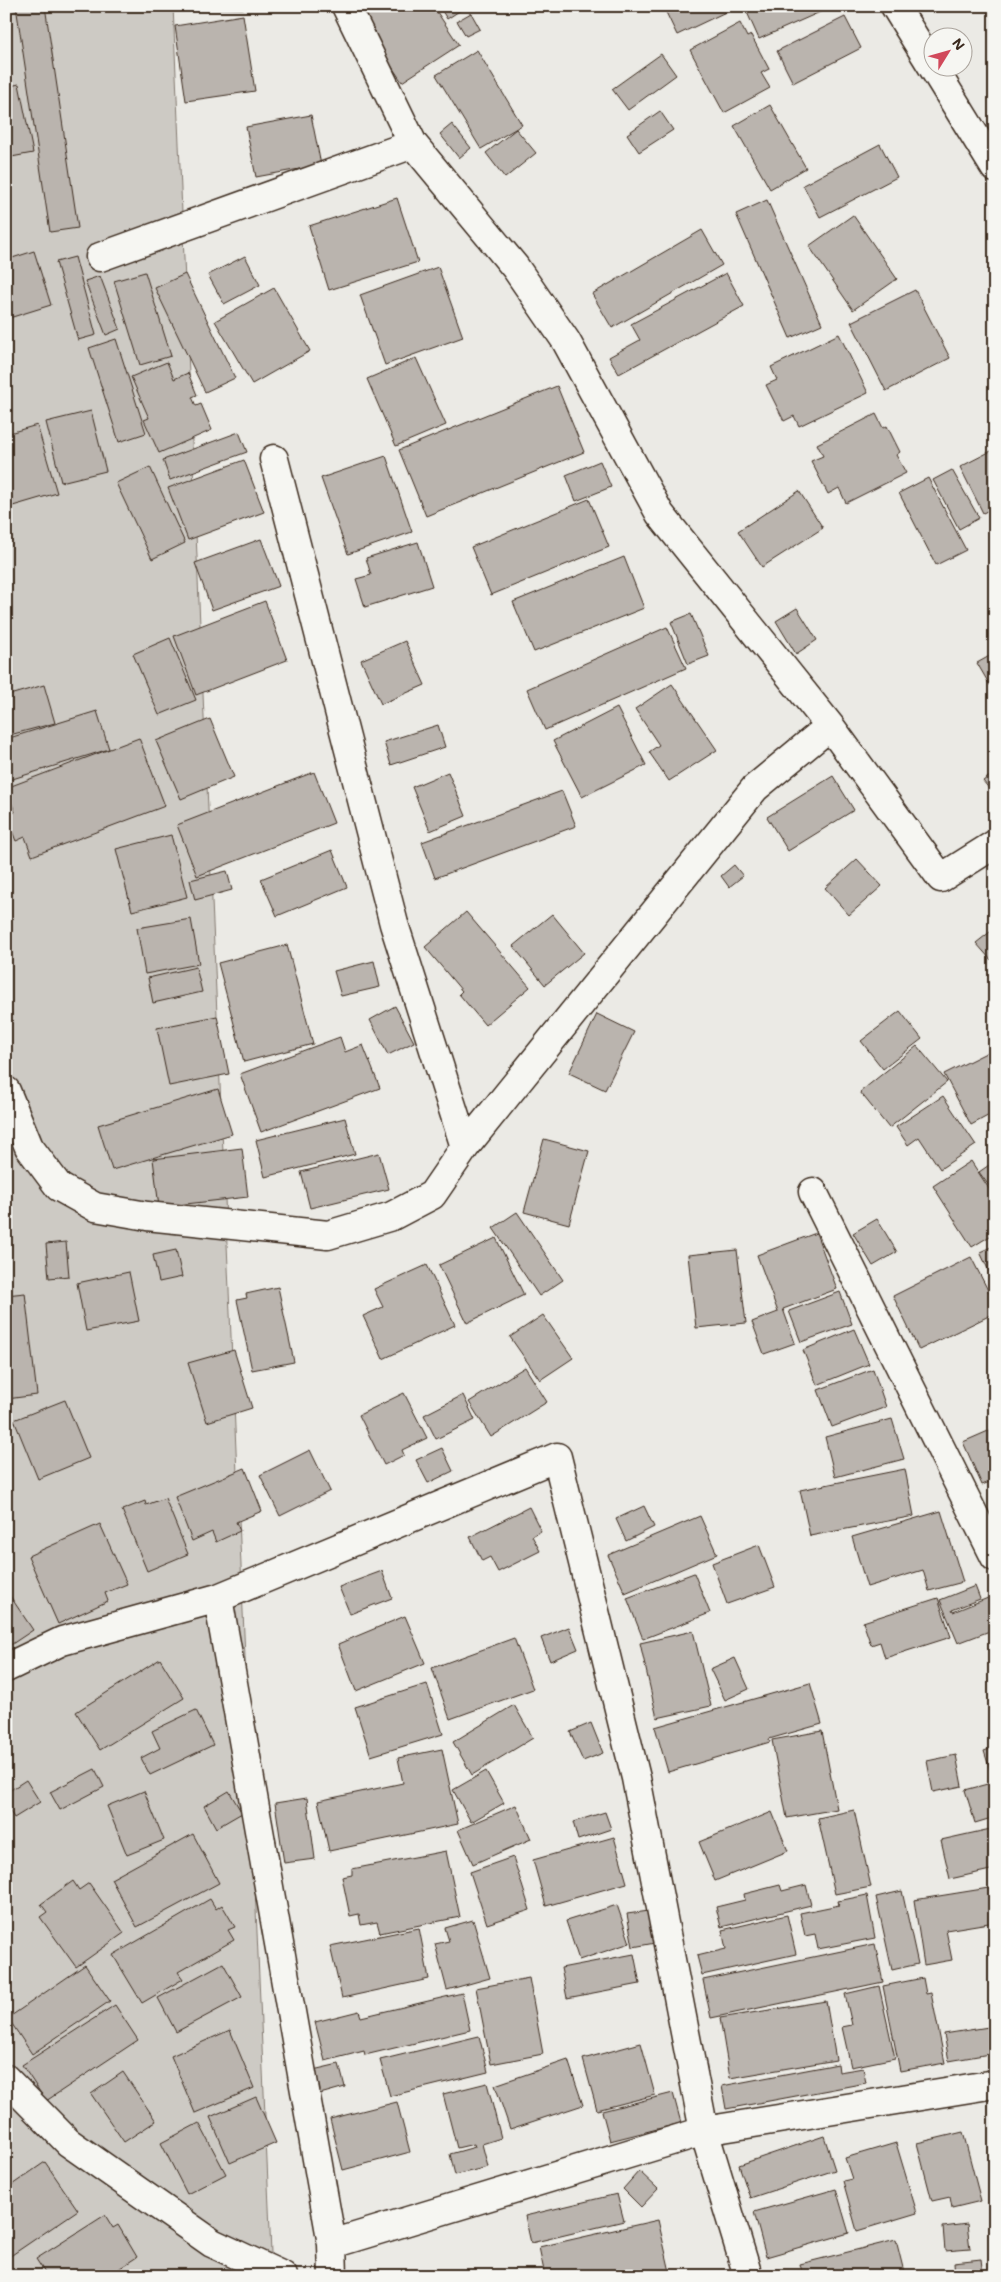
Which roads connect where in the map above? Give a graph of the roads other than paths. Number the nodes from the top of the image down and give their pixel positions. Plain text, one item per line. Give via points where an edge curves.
1 (346, 6) edge
2 (895, 6) edge
3 (413, 144) junction
4 (995, 168) edge
5 (100, 258) dead end
6 (274, 459) dead end
7 (830, 726) junction
8 (995, 844) edge
9 (6, 1090) edge
10 (465, 1147) junction
11 (813, 1192) dead end
12 (995, 1557) edge
13 (218, 1598) junction
14 (6, 1668) edge
15 (6, 2079) edge
16 (995, 2084) edge
17 (704, 2131) junction
18 (332, 2244) junction
19 (283, 2276) edge
20 (333, 2276) edge
21 (748, 2276) edge

1 - 3 street
2 - 4 street
3 - 5 street
3 - 7 street via 516,267 566,341 660,514
6 - 10 street via 394,924
7 - 8 street via 941,878
7 - 10 street via 755,788
9 - 10 street via 29,1147 59,1187 95,1207 147,1216 328,1235 392,1216 432,1195
11 - 12 street
13 - 14 street via 62,1641
13 - 17 street via 557,1457 636,1778
13 - 18 street
15 - 19 street via 68,2142 212,2243
16 - 17 street
17 - 18 street
17 - 21 street
18 - 20 street

